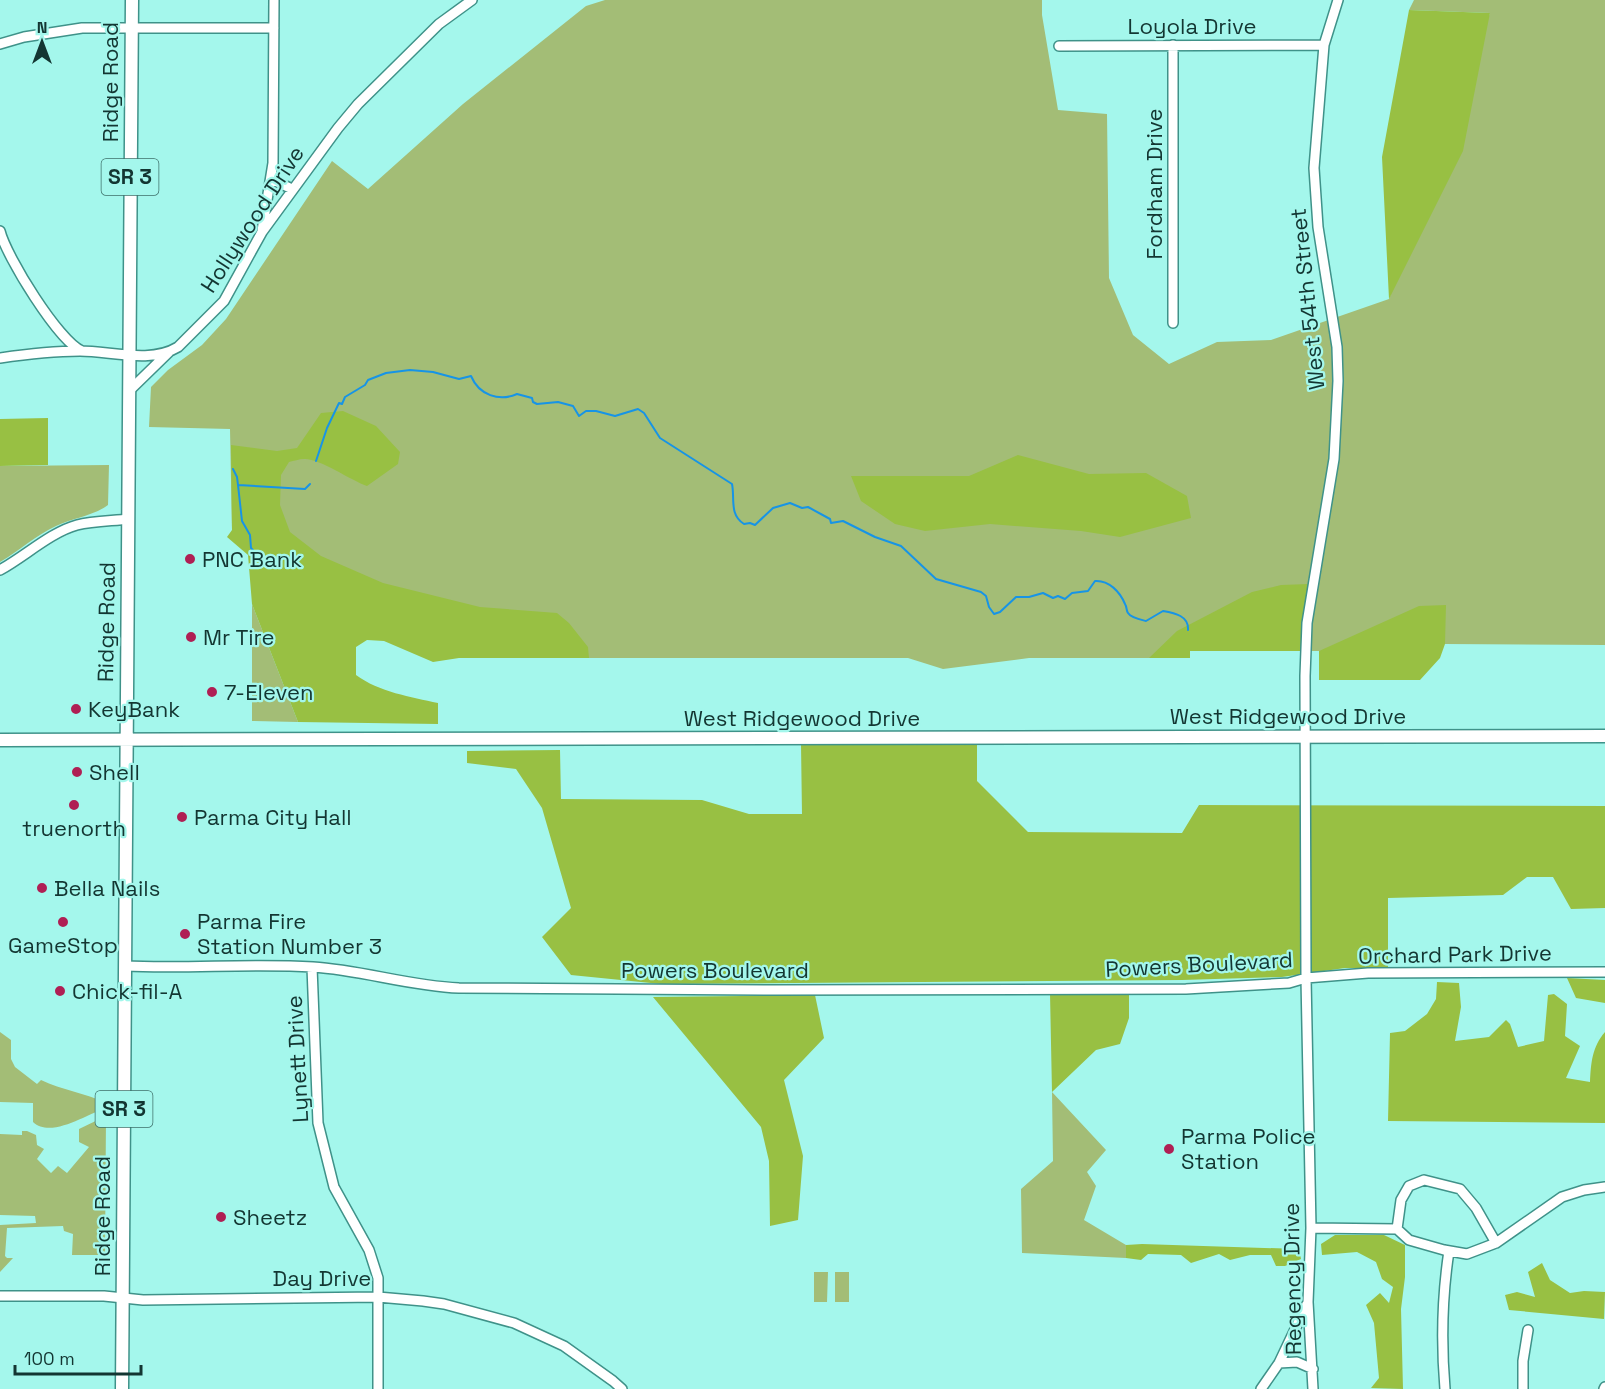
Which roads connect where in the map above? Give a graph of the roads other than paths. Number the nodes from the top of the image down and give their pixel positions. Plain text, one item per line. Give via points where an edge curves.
1 (132, 0) edge
2 (471, 0) edge
3 (1338, 0) edge
4 (274, 1) edge
5 (132, 28) junction
6 (274, 28) junction
7 (0, 45) edge
8 (1173, 45) junction
9 (1324, 45) junction
10 (1059, 46) dead end
11 (271, 179) junction
12 (292, 189) junction
13 (0, 231) edge
14 (262, 232) junction
15 (1173, 323) dead end
16 (82, 351) junction
17 (170, 352) junction
18 (129, 354) junction
19 (0, 358) edge
20 (129, 391) junction
21 (129, 519) junction
22 (0, 570) edge
23 (1605, 736) edge
24 (1305, 737) junction
25 (126, 739) junction
26 (0, 740) edge
27 (125, 966) junction
28 (312, 967) junction
29 (1605, 972) edge
30 (1306, 978) junction
31 (1605, 1187) edge
32 (1311, 1228) junction
33 (1397, 1228) junction
34 (1496, 1243) junction
35 (1449, 1251) junction
36 (0, 1296) edge
37 (378, 1297) junction
38 (123, 1298) junction
39 (1308, 1302) junction
40 (1528, 1330) dead end
41 (1279, 1363) junction
42 (1313, 1369) junction
43 (122, 1389) edge
44 (378, 1389) edge
45 (622, 1389) edge
46 (1261, 1389) edge
47 (1313, 1389) edge
48 (1445, 1389) edge
49 (1523, 1389) edge

1 - 5 main road, Ridge Road / SR 3
2 - 12 street, Hollywood Drive via 439,24 358,104
3 - 9 street, West 54th Street
4 - 6 street
5 - 6 street
5 - 7 street via 82,28
5 - 18 main road, Ridge Road / SR 3
6 - 11 street
8 - 9 street, Loyola Drive
8 - 10 street, Loyola Drive
8 - 15 street, Fordham Drive
9 - 24 street, West 54th Street via 1314,168 1338,381 1334,459 1307,623
11 - 12 street
11 - 14 street
12 - 14 street, Hollywood Drive
13 - 16 street via 14,265 35,297 71,344
14 - 17 street, Hollywood Drive via 224,301
16 - 18 street
16 - 19 street
17 - 18 street
17 - 20 street, Hollywood Drive
18 - 20 main road, Ridge Road / SR 3
20 - 21 main road, Ridge Road / SR 3
21 - 22 street via 76,525
21 - 25 main road, Ridge Road / SR 3
23 - 24 main road, West Ridgewood Drive
24 - 25 main road, West Ridgewood Drive
24 - 30 street, Regency Drive
25 - 26 main road, West Ridgewood Drive
25 - 27 main road, Ridge Road / SR 3
27 - 28 street, Powers Boulevard
27 - 38 main road, Ridge Road / SR 3
28 - 30 street, Powers Boulevard via 459,988 1186,989 1289,983
28 - 37 street, Lynett Drive via 318,1123 334,1187 369,1250 378,1278
29 - 30 street, Orchard Park Drive via 1368,973
30 - 32 street, Regency Drive
31 - 34 street via 1562,1197
32 - 33 street
32 - 39 street, Regency Drive
33 - 34 street via 1401,1200 1409,1186 1424,1180 1460,1189
33 - 35 street via 1409,1240
34 - 35 street via 1467,1254
35 - 48 street via 1441,1342
36 - 38 street, Day Drive
37 - 38 street, Day Drive
37 - 44 street, Lynett Drive
37 - 45 street, Day Drive via 444,1304 506,1320 564,1346
38 - 43 main road, Ridge Road / SR 3
39 - 41 street
39 - 42 street, Regency Drive
40 - 49 street
41 - 42 street via 1298,1362
41 - 46 street
42 - 47 street, Regency Drive

